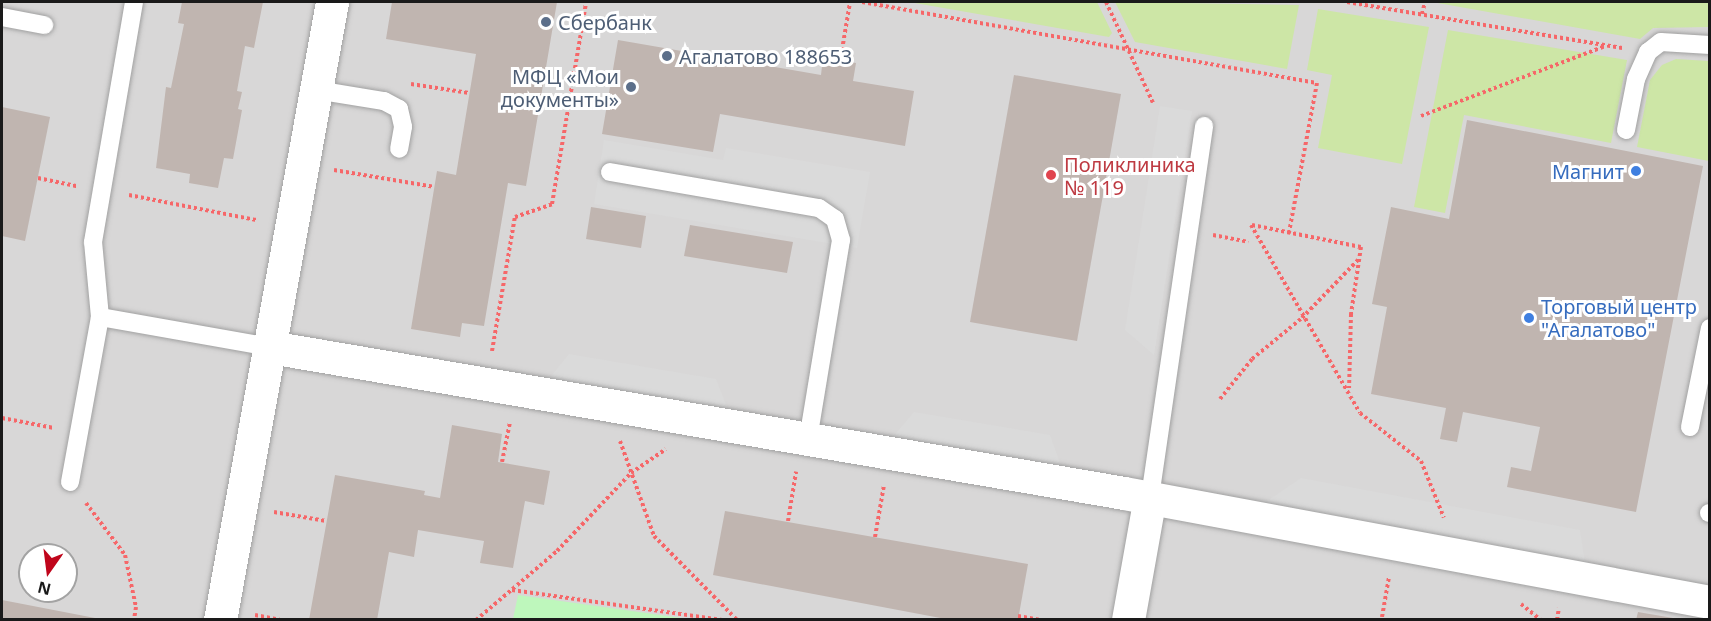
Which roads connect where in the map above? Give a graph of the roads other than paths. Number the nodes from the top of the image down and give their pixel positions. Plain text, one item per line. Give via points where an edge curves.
1 (134, 2) edge
2 (332, 2) edge
3 (2, 17) edge
4 (44, 25) dead end
5 (1710, 45) edge
6 (316, 90) junction
7 (1204, 126) dead end
8 (1626, 130) dead end
9 (399, 149) dead end
10 (610, 172) dead end
11 (100, 316) junction
12 (1710, 328) edge
13 (270, 347) junction
14 (1690, 427) dead end
15 (807, 439) junction
16 (70, 482) road end
17 (1150, 497) junction
18 (1710, 602) edge
19 (233, 616) edge
20 (1128, 620) edge

1 - 11 lane via 93,242
2 - 6 street
3 - 4 lane
5 - 8 lane via 1661,42 1648,52 1636,79
6 - 9 lane via 384,101 399,110 403,127
6 - 13 street
7 - 17 lane
10 - 15 lane via 819,208 835,219 841,240
11 - 13 lane
11 - 16 lane
12 - 14 lane
13 - 15 street
13 - 19 street
15 - 17 street
17 - 18 street
17 - 20 street

